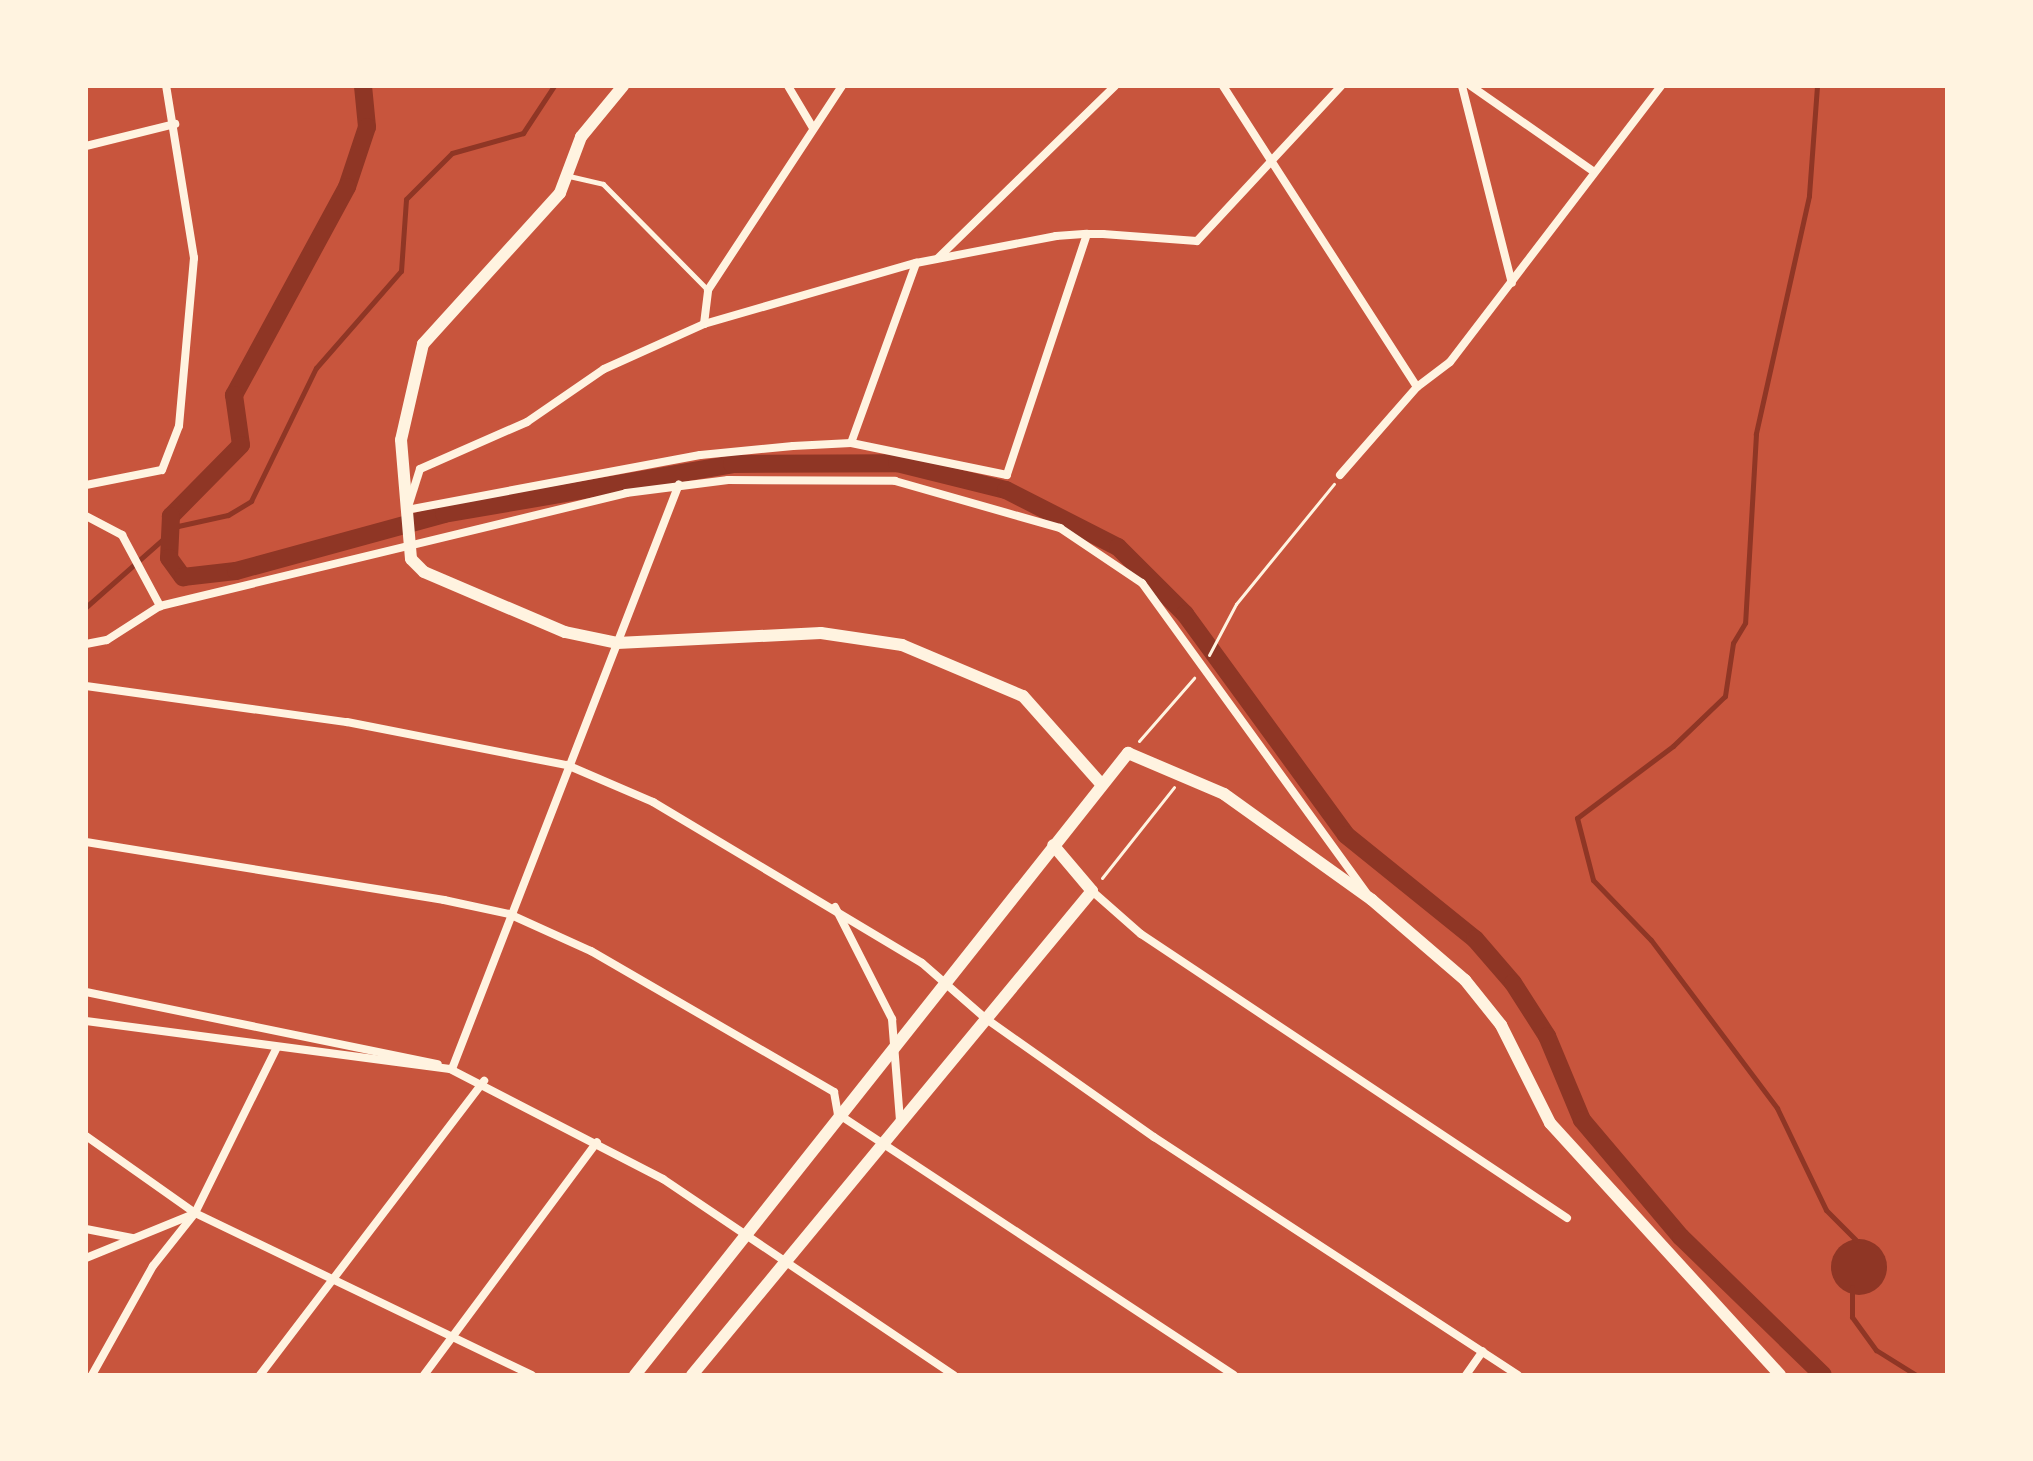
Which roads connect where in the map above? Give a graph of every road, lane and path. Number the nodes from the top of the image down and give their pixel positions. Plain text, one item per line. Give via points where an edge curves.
1 (166, 86) edge
2 (623, 86) edge
3 (788, 86) edge
4 (842, 86) edge
5 (1115, 86) edge
6 (1223, 86) edge
7 (1341, 86) edge
8 (1462, 86) edge
9 (1471, 86) edge
10 (1661, 86) edge
11 (175, 124) junction
12 (813, 128) junction
13 (86, 146) edge
14 (1270, 161) junction
15 (1593, 171) junction
16 (569, 176) junction
17 (1087, 234) junction
18 (938, 258) junction
19 (916, 263) junction
20 (1512, 283) junction
21 (708, 290) junction
22 (704, 324) junction
23 (1417, 387) junction
24 (851, 443) junction
25 (1340, 475) joint
26 (679, 484) junction
27 (86, 485) edge
28 (406, 515) junction
29 (86, 516) edge
30 (408, 539) junction
31 (160, 606) junction
32 (617, 643) junction
33 (86, 644) edge
34 (1200, 671) junction
35 (86, 686) edge
36 (1128, 753) junction
37 (567, 765) junction
38 (1185, 773) junction
39 (1101, 784) junction
40 (86, 842) edge
41 (1053, 845) junction
42 (1092, 891) junction
43 (1372, 900) junction
44 (834, 906) junction
45 (509, 914) junction
46 (943, 981) junction
47 (86, 992) edge
48 (985, 1018) junction
49 (86, 1021) edge
50 (894, 1042) junction
51 (277, 1047) junction
52 (452, 1069) junction
53 (484, 1081) junction
54 (838, 1114) junction
55 (900, 1120) junction
56 (86, 1136) edge
57 (597, 1142) junction
58 (883, 1144) junction
59 (195, 1213) junction
60 (1567, 1218) dead end
61 (86, 1229) edge
62 (744, 1230) junction
63 (134, 1238) junction
64 (86, 1258) edge
65 (784, 1260) junction
66 (331, 1282) junction
67 (451, 1338) junction
68 (1483, 1351) junction
69 (92, 1375) edge
70 (260, 1375) edge
71 (424, 1375) edge
72 (532, 1375) edge
73 (635, 1375) edge
74 (692, 1375) edge
75 (954, 1375) edge
76 (1234, 1375) edge
77 (1466, 1375) edge
78 (1518, 1375) edge
79 (1780, 1375) edge

1 - 11 street
2 - 16 street via 581,137
3 - 12 street
4 - 12 street
5 - 18 street
6 - 14 street via 1249,116
7 - 14 street
8 - 20 street
9 - 15 street
10 - 15 street
11 - 13 street
11 - 27 street via 194,258 179,426 162,470
12 - 21 street
14 - 17 street via 1197,241
14 - 23 street
15 - 20 street
16 - 21 lane via 603,184
16 - 28 street via 423,344 401,440
17 - 18 street
17 - 24 street via 1007,475
18 - 19 street
19 - 22 street
19 - 24 street
20 - 23 street via 1450,362
21 - 22 street
22 - 28 street via 604,369 527,422 420,469
23 - 25 street
24 - 28 street via 700,455
25 - 34 path via 1236,604
26 - 30 street
26 - 32 street
26 - 34 street via 860,477 1016,511 1074,536 1142,583
28 - 30 street
29 - 31 street via 122,535
30 - 31 street
30 - 32 street via 424,572 565,632
31 - 33 street via 107,640
32 - 37 street
32 - 39 street via 821,633 902,645 1023,696
34 - 36 path
34 - 43 street
35 - 37 street via 347,722
36 - 38 street
36 - 39 street
37 - 44 street via 653,802
37 - 45 street
38 - 42 path
38 - 43 street
39 - 41 street
40 - 45 street
41 - 42 street
41 - 46 street
42 - 48 street
42 - 60 street via 1141,934
43 - 79 street via 1465,980 1501,1025 1550,1123
44 - 46 street
44 - 50 street via 877,985
45 - 52 street
45 - 54 street via 591,951 813,1079 834,1092
46 - 48 street
46 - 50 street
47 - 52 street via 389,1050
48 - 55 street
48 - 68 street
49 - 51 street
50 - 54 street
50 - 55 street
51 - 52 street
51 - 59 street
52 - 53 street
53 - 57 street
53 - 66 street
54 - 58 street
54 - 62 street
55 - 58 street
56 - 59 street
57 - 62 street
57 - 67 street
58 - 65 street
58 - 76 street
59 - 63 street
59 - 66 street
59 - 69 street via 153,1266
61 - 63 street
62 - 65 street
62 - 73 street
63 - 64 street
65 - 74 street
65 - 75 street
66 - 67 street
66 - 70 street
67 - 71 street
67 - 72 street
68 - 77 street
68 - 78 street

